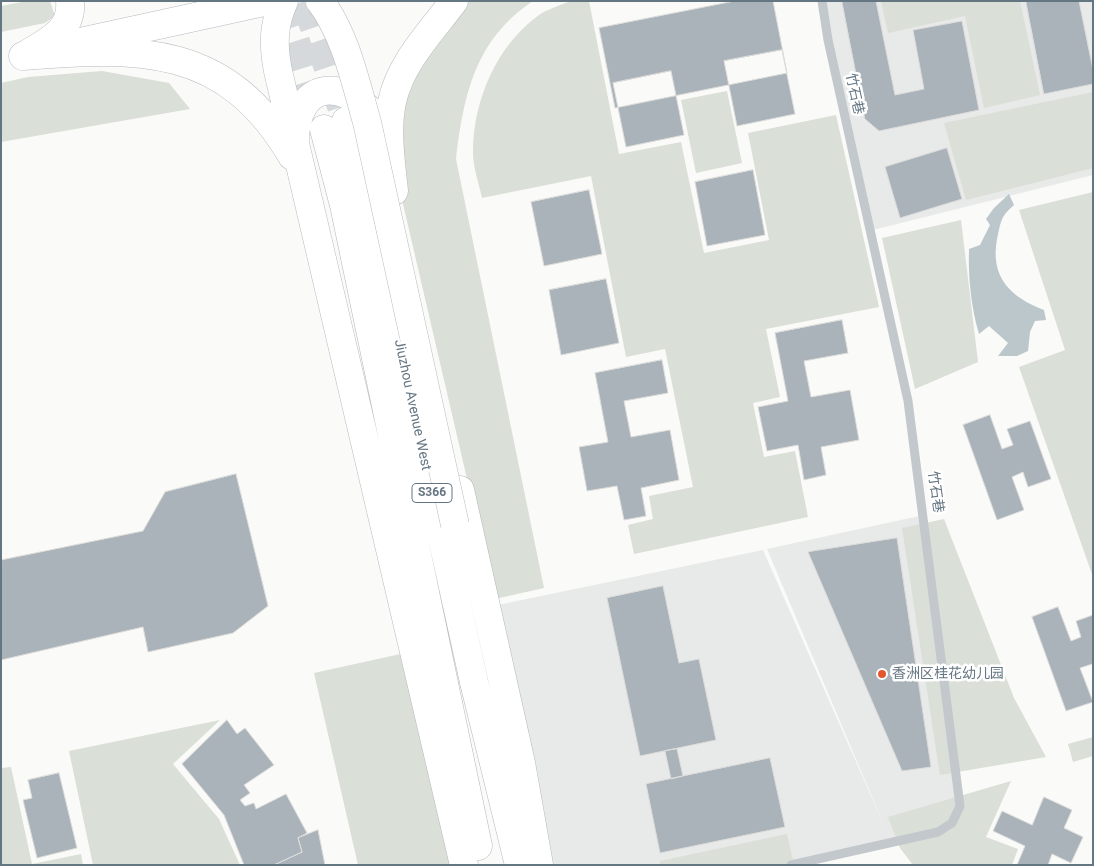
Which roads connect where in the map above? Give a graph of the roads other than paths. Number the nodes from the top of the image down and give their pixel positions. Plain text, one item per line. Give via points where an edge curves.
1 (70, 1) edge
2 (211, 1) edge
3 (268, 1) edge
4 (284, 1) edge
5 (320, 1) edge
6 (454, 1) edge
7 (822, 1) edge
8 (150, 26) junction
9 (12, 58) edge
10 (378, 120) junction
11 (295, 143) junction
12 (302, 175) junction
13 (394, 191) junction
14 (464, 865) edge
15 (482, 865) edge
16 (519, 865) edge
17 (529, 865) edge
18 (540, 865) edge
19 (791, 865) edge

1 - 9 main road via 69,21 62,31
2 - 8 main road
3 - 8 main road
4 - 11 main road via 274,30 274,50
5 - 10 main road via 348,37
5 - 17 main road, bridge via 332,19 350,62 367,122
6 - 13 main road via 419,47 397,84 389,122
7 - 19 lane, 竹石巷 via 908,401 960,800 956,818 938,832
8 - 9 main road
9 - 12 main road via 98,50 157,54 180,60 207,72 248,101 269,122
10 - 11 main road via 355,97 322,92 309,98 301,107
10 - 13 main road
11 - 12 main road
12 - 14 main road
13 - 18 main road via 521,763
15 - 16 main road, Jiuzhou Avenue West / S366 via 344,205 335,125 366,193 474,682

